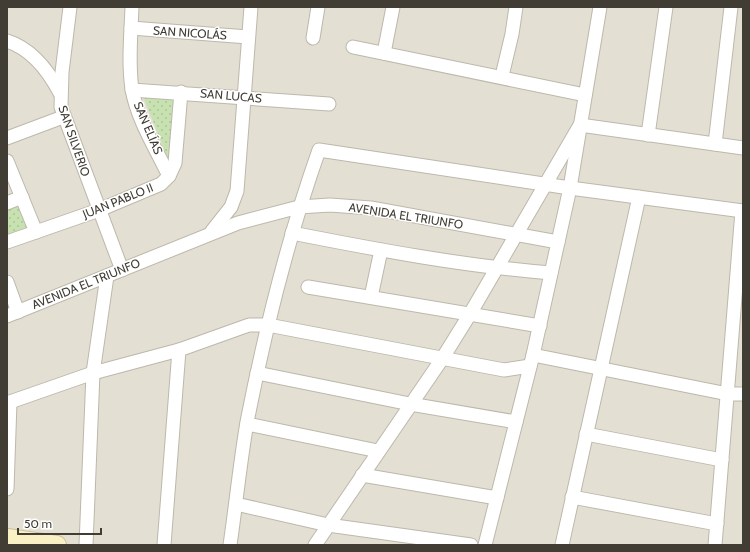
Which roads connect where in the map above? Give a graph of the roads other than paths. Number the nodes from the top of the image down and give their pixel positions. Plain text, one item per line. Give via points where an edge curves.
1 (70, 7) edge
2 (132, 7) edge
3 (251, 7) edge
4 (318, 7) edge
5 (393, 7) edge
6 (516, 7) edge
7 (600, 7) edge
8 (666, 7) edge
9 (731, 7) edge
10 (131, 28) junction
11 (248, 37) junction
12 (313, 38) dead end
13 (7, 41) edge
14 (353, 47) dead end
15 (384, 53) junction
16 (502, 76) junction
17 (132, 90) junction
18 (181, 92) junction
19 (60, 93) junction
20 (585, 95) junction
21 (244, 98) junction
22 (329, 104) dead end
23 (63, 117) junction
24 (580, 125) junction
25 (648, 135) junction
26 (7, 138) edge
27 (715, 144) junction
28 (743, 148) edge
29 (7, 161) edge
30 (169, 176) junction
31 (546, 184) junction
32 (570, 188) junction
33 (22, 197) junction
34 (639, 198) junction
35 (7, 203) edge
36 (299, 207) junction
37 (99, 210) junction
38 (742, 211) edge
39 (36, 232) junction
40 (292, 233) junction
41 (209, 234) junction
42 (516, 234) junction
43 (7, 242) edge
44 (558, 242) junction
45 (381, 250) junction
46 (496, 269) junction
47 (122, 270) junction
48 (551, 273) junction
49 (107, 276) junction
50 (7, 282) edge
51 (308, 287) dead end
52 (371, 297) junction
53 (13, 314) edge
54 (470, 314) junction
55 (268, 325) junction
56 (540, 326) junction
57 (179, 350) junction
58 (442, 359) junction
59 (532, 361) junction
60 (602, 368) junction
61 (93, 373) junction
62 (257, 373) junction
63 (728, 394) junction
64 (743, 394) edge
65 (8, 402) edge
66 (410, 404) junction
67 (516, 422) junction
68 (247, 424) junction
69 (586, 434) junction
70 (378, 451) junction
71 (722, 460) junction
72 (362, 475) junction
73 (7, 488) edge
74 (572, 497) junction
75 (497, 498) junction
76 (236, 504) junction
77 (717, 524) junction
78 (328, 525) junction
79 (7, 538) edge
80 (57, 545) edge
81 (86, 545) edge
82 (164, 545) edge
83 (230, 545) edge
84 (315, 545) edge
85 (471, 545) edge
86 (485, 545) edge
87 (562, 545) edge
88 (715, 545) edge

1 - 19 street, SAN SILVERIO
2 - 10 street, SAN ELÍAS
3 - 11 street, AVENIDA EL TRIUNFO
4 - 12 street
5 - 15 street
6 - 16 street
7 - 20 street
8 - 25 street
9 - 27 street
10 - 11 street, SAN NICOLÁS
10 - 17 street, SAN ELÍAS
11 - 21 street, AVENIDA EL TRIUNFO
13 - 19 street via 27,51 41,63
14 - 15 street
15 - 16 street
16 - 20 street
17 - 18 street, SAN LUCAS
17 - 30 street, SAN ELÍAS via 138,110
18 - 21 street, SAN LUCAS
18 - 30 street via 176,163
19 - 23 street, SAN SILVERIO
20 - 24 street
21 - 22 street, SAN LUCAS
21 - 41 street, AVENIDA EL TRIUNFO via 237,191 231,207
23 - 26 street
23 - 37 street, SAN SILVERIO
24 - 25 street
24 - 31 street
24 - 32 street
25 - 27 street
27 - 28 street
29 - 33 street
30 - 37 street, JUAN PABLO II via 150,190
31 - 32 street
31 - 36 street via 319,150
31 - 42 street
32 - 34 street
32 - 44 street
33 - 35 street
33 - 39 street
34 - 38 street
34 - 60 street
36 - 40 street
36 - 41 street, AVENIDA EL TRIUNFO via 238,223
36 - 42 street, AVENIDA EL TRIUNFO via 330,205 371,208
37 - 39 street, JUAN PABLO II
37 - 47 street, SAN SILVERIO
38 - 63 street
39 - 43 street, JUAN PABLO II
40 - 45 street
40 - 55 street
41 - 47 street, AVENIDA EL TRIUNFO
42 - 44 street, AVENIDA EL TRIUNFO
42 - 46 street
44 - 48 street
45 - 46 street
45 - 52 street
46 - 48 street
46 - 54 street
47 - 49 street, AVENIDA EL TRIUNFO
48 - 56 street
49 - 53 street, AVENIDA EL TRIUNFO
49 - 61 street
50 - 53 street
51 - 52 street
52 - 54 street
54 - 56 street
54 - 58 street
55 - 57 street via 249,324
55 - 58 street
55 - 62 street
56 - 59 street
57 - 61 street
57 - 82 street
58 - 59 street via 504,370
58 - 66 street
59 - 60 street
59 - 67 street
60 - 63 street
60 - 69 street
61 - 65 street
61 - 81 street
62 - 66 street
62 - 68 street
63 - 64 street
63 - 71 street
65 - 73 street
66 - 67 street
66 - 70 street
67 - 75 street
68 - 70 street
68 - 76 street
69 - 71 street
69 - 74 street
70 - 72 street
71 - 77 street
72 - 75 street
72 - 78 street
74 - 77 street
74 - 87 street
75 - 86 street
76 - 78 street
76 - 83 street
77 - 88 street
78 - 84 street
78 - 85 street
79 - 80 street

